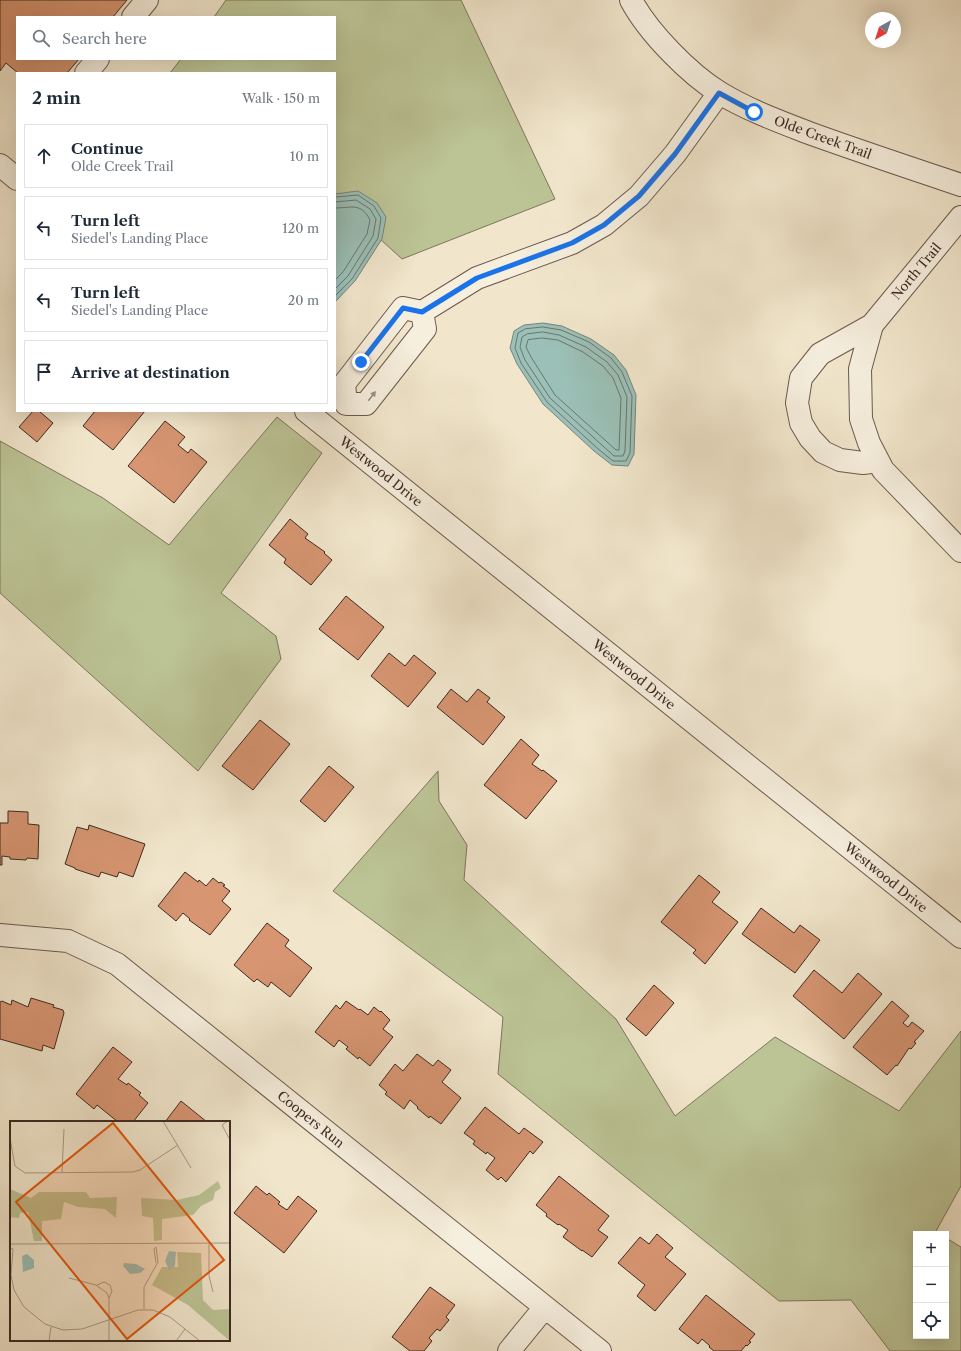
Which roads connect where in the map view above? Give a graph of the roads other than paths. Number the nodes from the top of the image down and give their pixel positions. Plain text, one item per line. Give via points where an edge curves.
1 (147, 0) edge
2 (631, 0) edge
3 (134, 16) edge
4 (97, 60) edge
5 (87, 72) edge
6 (719, 93) junction
7 (961, 185) edge
8 (961, 217) edge
9 (422, 312) junction
10 (872, 325) junction
11 (346, 404) junction
12 (307, 412) edge
13 (327, 428) junction
14 (878, 461) junction
15 (961, 551) edge
16 (0, 935) edge
17 (961, 937) edge
18 (545, 1307) junction
19 (509, 1351) edge
20 (600, 1351) edge

1 - 3 street
2 - 6 street, Olde Creek Trail via 664,46
4 - 5 street
6 - 7 street, Olde Creek Trail via 754,112 847,147
6 - 9 street via 675,154 639,196 604,225 572,243 477,278
8 - 10 street, North Trail
11 -> 9 street via 366,404 425,329
9 - 11 street via 403,308 344,384
10 - 14 street, North Trail via 860,369 861,418
10 - 14 street, North Trail via 820,354 801,378 798,403 801,424 823,452 840,460 863,463
11 - 13 street
12 - 13 street, Westwood Drive
13 - 17 street, Westwood Drive
14 - 15 street, North Trail via 883,470
16 - 18 street, Coopers Run via 68,941 117,964
18 - 19 street
18 - 20 street, Coopers Run

